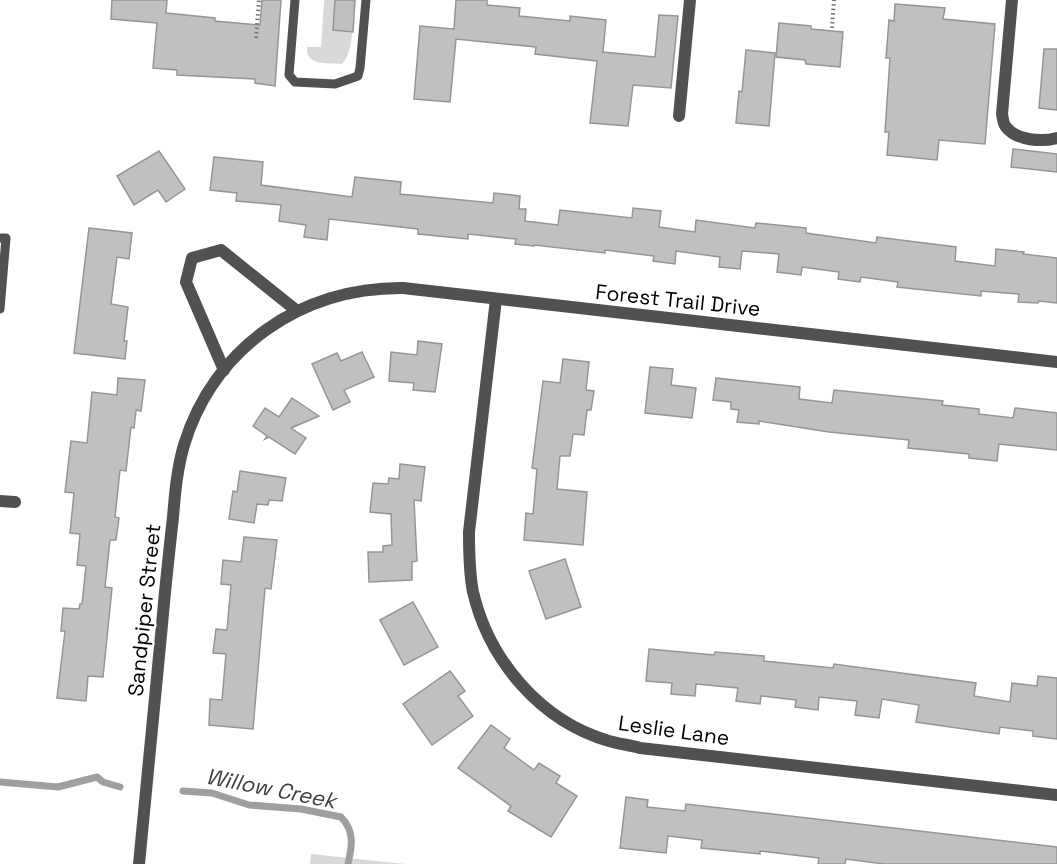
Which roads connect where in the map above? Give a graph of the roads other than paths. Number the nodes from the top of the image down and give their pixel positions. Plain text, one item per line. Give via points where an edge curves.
1 (295, 0) edge
2 (366, 0) edge
3 (690, 0) edge
4 (1012, 0) edge
5 (679, 116) dead end
6 (1057, 138) edge
7 (0, 238) edge
8 (496, 300) junction
9 (0, 309) edge
10 (297, 311) junction
11 (258, 335) joint
12 (1057, 362) edge
13 (224, 370) junction
14 (0, 501) edge
15 (15, 502) dead end
16 (1057, 795) edge
17 (139, 864) edge

1 - 2 lane via 289,75 295,82 335,84 357,76 360,68
3 - 5 street
4 - 6 street via 1002,114 1005,126 1031,140
7 - 9 lane via 6,238
8 - 10 street, Forest Trail Drive via 390,288 350,293
8 - 12 street, Forest Trail Drive
8 - 16 street, Leslie Lane via 470,532 472,590 487,634 509,671 539,702 574,726 640,748
10 - 11 street, Forest Trail Drive
10 - 13 street via 220,250 192,258 186,282
11 - 13 street, Sandpiper Street
13 - 17 street, Sandpiper Street via 190,426 177,478
14 - 15 street

